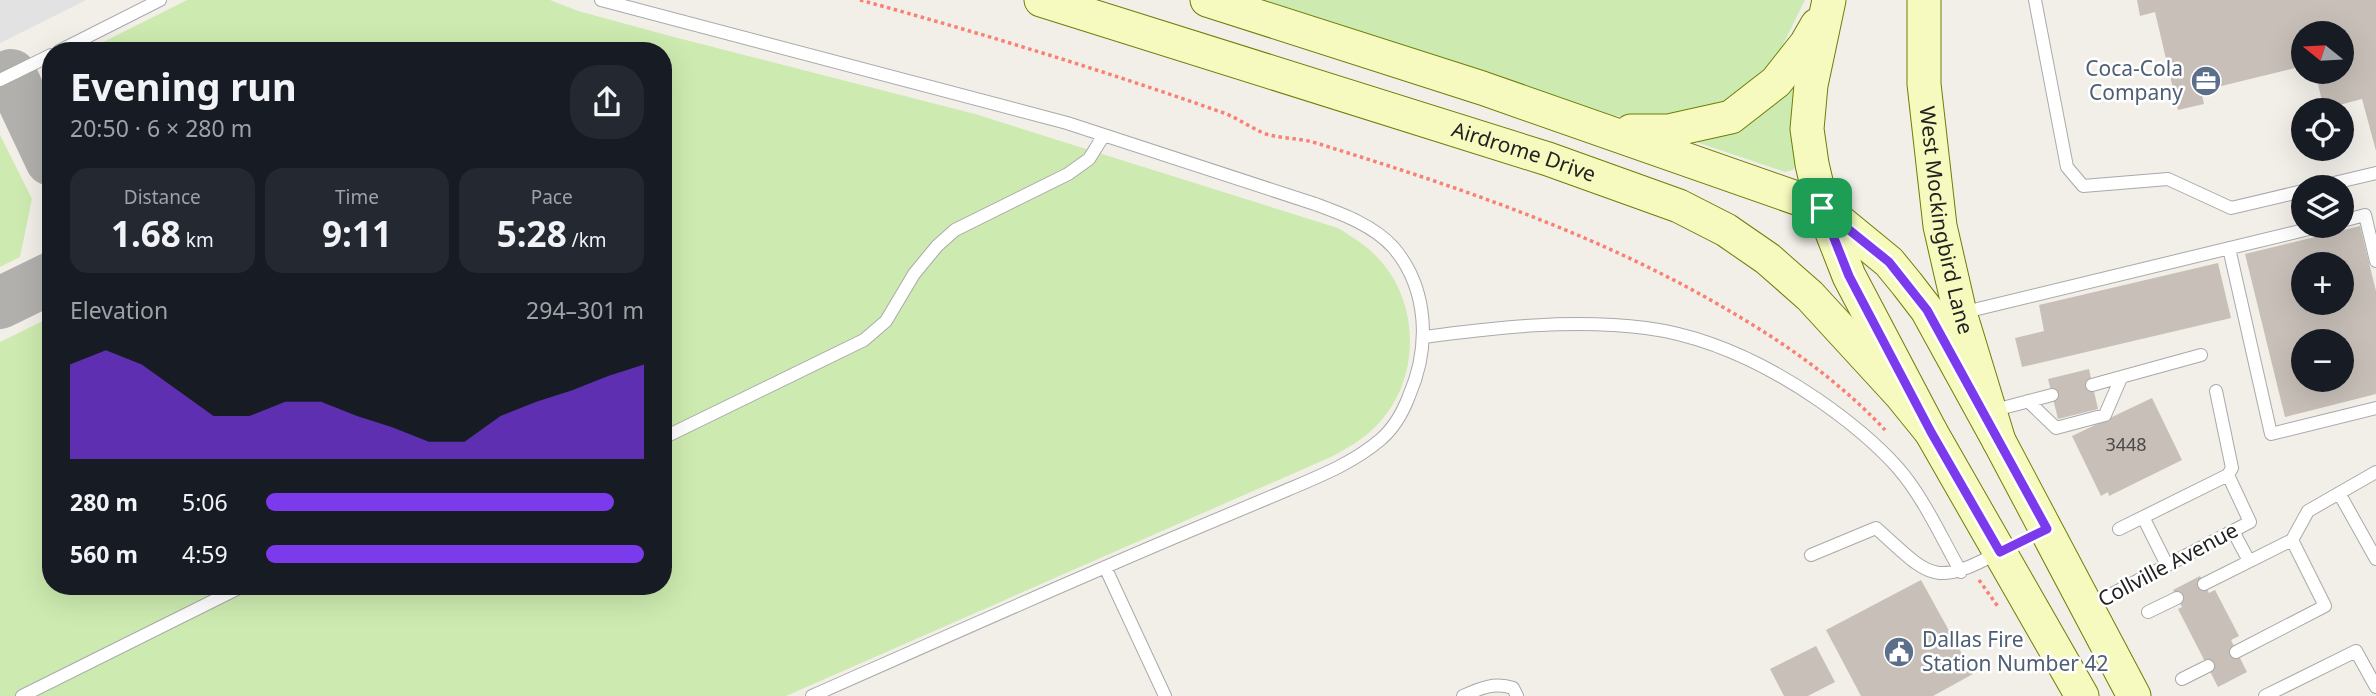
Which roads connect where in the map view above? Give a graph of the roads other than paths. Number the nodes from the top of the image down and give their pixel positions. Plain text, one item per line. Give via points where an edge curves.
1 (160, 0) edge
2 (601, 0) edge
3 (1041, 0) edge
4 (1207, 0) edge
5 (1924, 0) edge
6 (2035, 0) edge
7 (1828, 4) edge
8 (77, 42) edge
9 (42, 59) edge
10 (0, 80) edge
11 (1603, 130) junction
12 (1104, 135) junction
13 (2376, 173) edge
14 (2354, 178) edge
15 (2291, 194) edge
16 (1822, 208) junction
17 (2354, 218) edge
18 (2291, 233) edge
19 (2230, 248) junction
20 (2376, 261) edge
21 (1961, 313) junction
22 (1424, 338) junction
23 (2201, 355) dead end
24 (2121, 378) junction
25 (2092, 385) dead end
26 (2216, 391) dead end
27 (2052, 395) dead end
28 (2028, 401) junction
29 (2376, 408) edge
30 (1995, 426) junction
31 (1931, 432) junction
32 (672, 434) edge
33 (2376, 472) edge
34 (2228, 475) junction
35 (2339, 493) junction
36 (2143, 517) junction
37 (2047, 529) junction
38 (2119, 529) dead end
39 (2233, 531) junction
40 (2291, 540) junction
41 (2000, 552) junction
42 (1811, 555) dead end
43 (2376, 559) edge
44 (2249, 561) junction
45 (2167, 565) junction
46 (1105, 567) junction
47 (1966, 570) junction
48 (2204, 584) dead end
49 (225, 595) edge
50 (2177, 598) dead end
51 (2087, 607) junction
52 (2148, 612) dead end
53 (2236, 652) dead end
54 (2208, 666) dead end
55 (2182, 680) dead end
56 (2376, 687) edge
57 (22, 696) edge
58 (811, 696) edge
59 (1165, 696) edge
60 (1463, 696) edge
61 (1517, 696) edge
62 (2082, 696) edge
63 (2134, 696) edge
64 (2265, 696) edge

1 - 8 lane
2 - 12 lane
3 - 31 main road, Airdrome Drive via 1548,159 1679,206 1768,259 1901,395
4 - 11 main road
5 - 21 main road, West Mockingbird Lane via 1924,84 1940,226
6 - 15 lane via 2067,167 2083,186 2168,179 2231,208
7 - 11 main road via 1806,44 1776,82 1731,117 1668,131
7 - 16 main road via 1807,129
9 - 10 lane
11 - 16 main road
12 - 22 lane via 1315,204 1371,230 1392,246 1409,271 1422,306
12 - 32 lane via 1088,159 1068,174 955,230 914,274 886,321 864,340
13 - 14 lane
16 - 30 main road via 1889,262 1907,284
16 - 31 main road via 1849,276
17 - 20 lane via 2365,215
18 - 19 lane
19 - 21 lane
19 - 29 lane via 2271,434
21 - 30 main road, West Mockingbird Lane
22 - 46 lane via 1419,374 1402,413 1382,439 1344,466
22 - 47 lane via 1536,326 1648,328 1743,357 1792,382 1875,445 1918,495
23 - 24 lane
24 - 25 lane
24 - 28 lane via 2105,415 2056,428
26 - 34 lane via 2232,468
27 - 28 lane
28 - 30 lane
30 - 37 main road, West Mockingbird Lane
31 - 41 main road
33 - 35 lane
34 - 36 lane
34 - 39 lane, Collville Avenue via 2250,522
35 - 40 lane via 2308,511
35 - 43 lane
36 - 38 lane
36 - 45 lane
37 - 41 main road
37 - 51 main road, West Mockingbird Lane
39 - 44 lane
39 - 45 lane, Collville Avenue
40 - 44 lane
40 - 53 lane via 2325,606
41 - 47 lane
41 - 62 main road
42 - 47 lane via 1876,528 1917,565 1943,575
44 - 48 lane
45 - 51 lane, Collville Avenue
46 - 58 lane
46 - 59 lane
49 - 57 lane
50 - 52 lane
51 - 63 main road, West Mockingbird Lane
54 - 55 lane
56 - 64 lane via 2356,651
60 - 61 lane via 1501,684 1513,688

